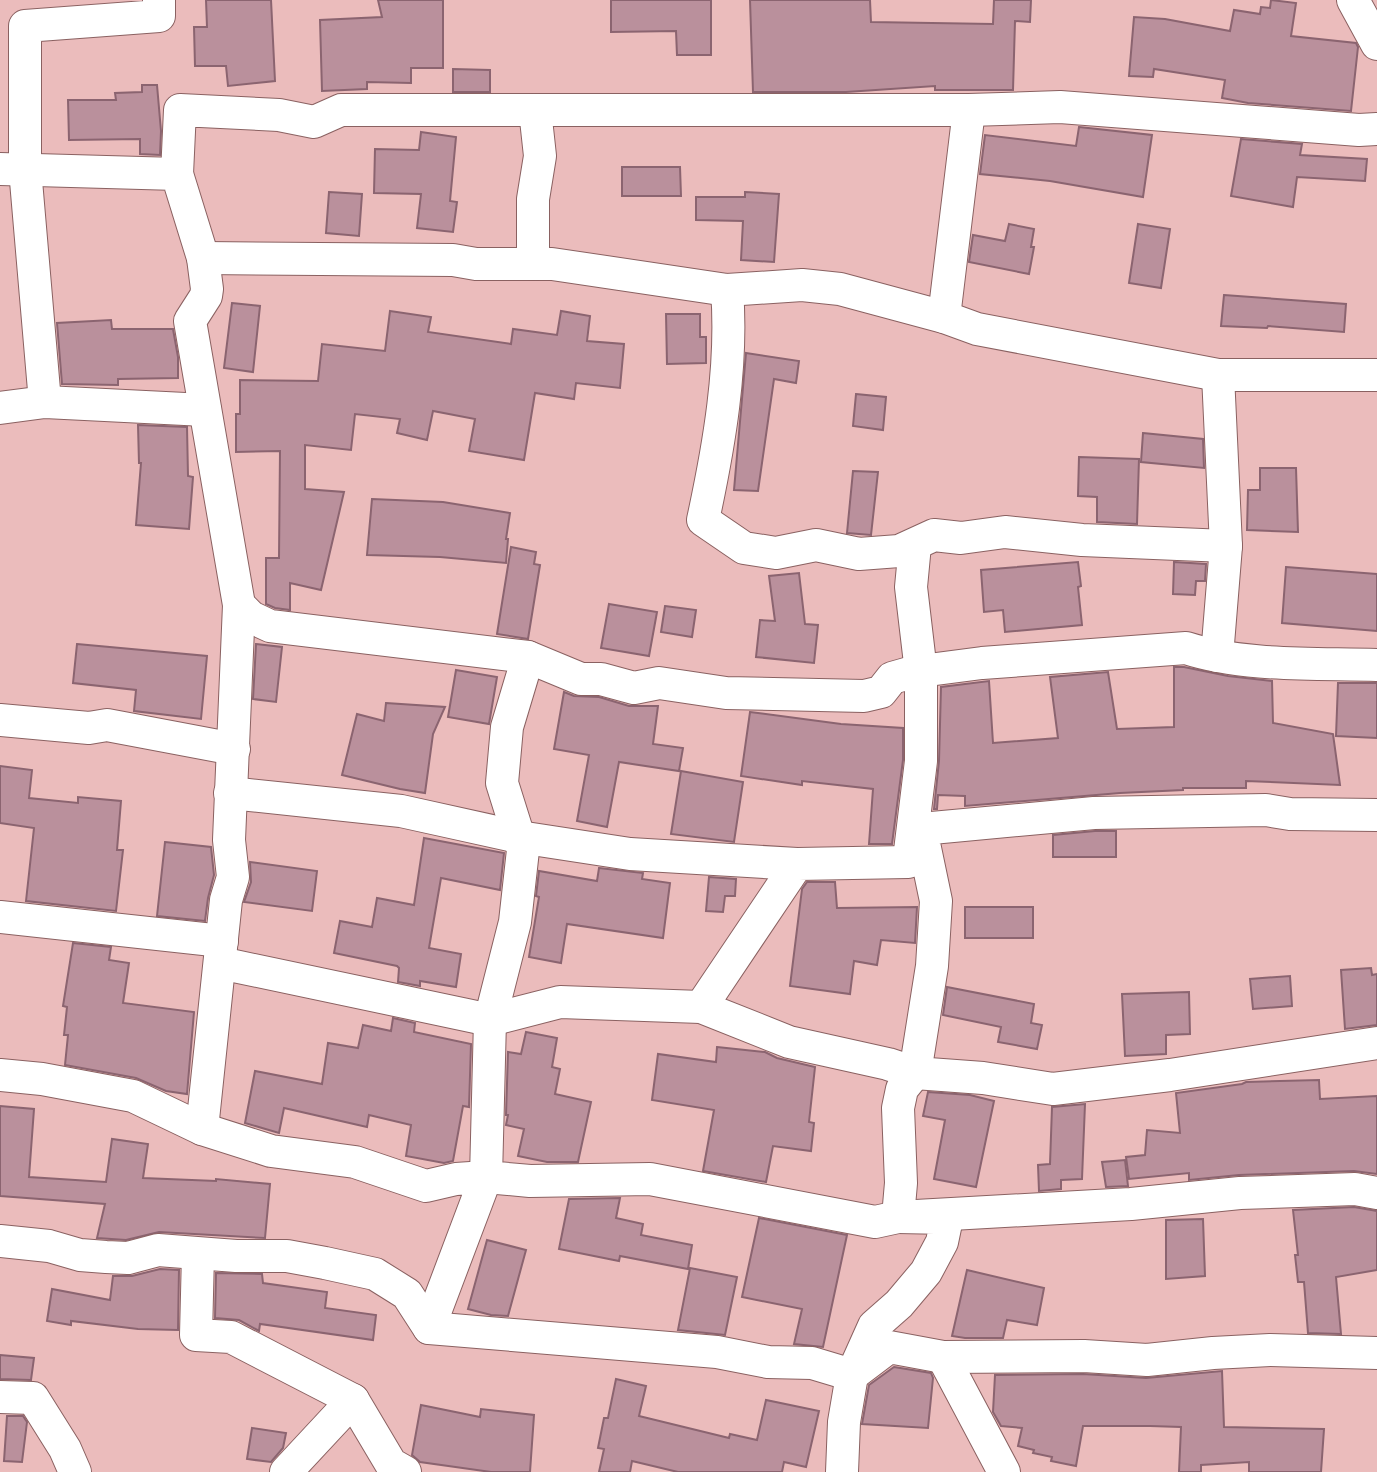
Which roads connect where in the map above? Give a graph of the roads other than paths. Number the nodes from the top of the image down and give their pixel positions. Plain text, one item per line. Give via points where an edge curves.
1 (159, 0) edge
2 (1353, 0) edge
3 (27, 13) edge
4 (1377, 44) edge
5 (535, 110) junction
6 (969, 110) junction
7 (1377, 129) edge
8 (13, 169) edge
9 (177, 174) junction
10 (203, 258) junction
11 (533, 264) junction
12 (727, 290) junction
13 (944, 317) junction
14 (1218, 374) junction
15 (1377, 375) edge
16 (45, 402) junction
17 (0, 408) edge
18 (205, 410) junction
19 (915, 545) junction
20 (1226, 546) junction
21 (239, 605) junction
22 (1217, 656) junction
23 (527, 657) junction
24 (1377, 666) edge
25 (921, 672) junction
26 (0, 720) edge
27 (234, 748) junction
28 (230, 793) junction
29 (1377, 815) edge
30 (921, 829) junction
31 (519, 837) junction
32 (908, 862) junction
33 (797, 864) junction
34 (0, 917) edge
35 (221, 952) junction
36 (701, 1007) junction
37 (490, 1020) junction
38 (1377, 1043) edge
39 (915, 1073) junction
40 (0, 1075) edge
41 (202, 1129) junction
42 (486, 1177) junction
43 (1377, 1193) edge
44 (898, 1217) junction
45 (0, 1241) edge
46 (198, 1254) junction
47 (429, 1328) junction
48 (1377, 1353) edge
49 (943, 1357) junction
50 (852, 1375) junction
51 (0, 1397) edge
52 (353, 1400) junction
53 (75, 1472) edge
54 (286, 1472) edge
55 (405, 1472) edge
56 (842, 1472) edge
57 (1004, 1472) edge

1 - 3 street via 159,16
2 - 4 street
3 - 8 street
5 - 6 street
5 - 9 street via 341,110 314,121 180,110
5 - 11 street via 540,156 533,199
6 - 7 street via 1060,107
6 - 13 street
8 - 9 street
8 - 16 street
9 - 10 street
10 - 11 street
10 - 18 street via 206,296 190,321
11 - 12 street
12 - 13 street via 802,285 840,289
12 - 19 street via 717,458 703,520 744,548 776,553 816,545 859,554
13 - 14 street via 977,329
14 - 15 street
14 - 20 street
16 - 17 street
16 - 18 street
18 - 21 street
19 - 20 street via 934,535 961,538 1005,532
19 - 25 street via 911,587
20 - 22 street
21 - 23 street via 270,626
21 - 27 street
22 - 24 street
22 - 25 street via 1186,648
23 - 25 street via 581,680 600,678 634,688 659,683 726,693 864,696 881,692 891,678
23 - 31 street via 507,727 502,783
25 - 32 street via 921,761
26 - 27 street via 89,728 107,725
27 - 28 street
28 - 31 street via 401,811
28 - 35 street via 233,877
29 - 30 street via 1266,810 1094,813
30 - 32 street via 921,858
30 - 39 street via 936,901 932,966
31 - 33 street via 630,854
31 - 37 street via 523,850 515,922
32 - 33 street
33 - 36 street
34 - 35 street
35 - 37 street
35 - 41 street
36 - 37 street via 560,1002
36 - 39 street via 789,1042
37 - 42 street
38 - 39 street via 1053,1089
39 - 44 street via 902,1089 898,1108
40 - 41 street via 133,1096
41 - 42 street via 271,1151 355,1162 426,1186
42 - 44 street via 650,1180 875,1222
42 - 47 street
43 - 44 street via 1355,1189 1240,1193 1131,1205
44 - 50 street via 947,1218 942,1242 926,1272 874,1326
45 - 46 street via 106,1257 128,1258 158,1250
46 - 47 street via 287,1256 375,1274 407,1294
46 - 52 street via 196,1335 231,1337
47 - 50 street via 717,1352 768,1362 812,1363
48 - 49 street via 1270,1350 1147,1360
49 - 50 street via 888,1347
49 - 57 street
50 - 56 street
51 - 53 street via 33,1398
52 - 54 street
52 - 55 street via 391,1464

